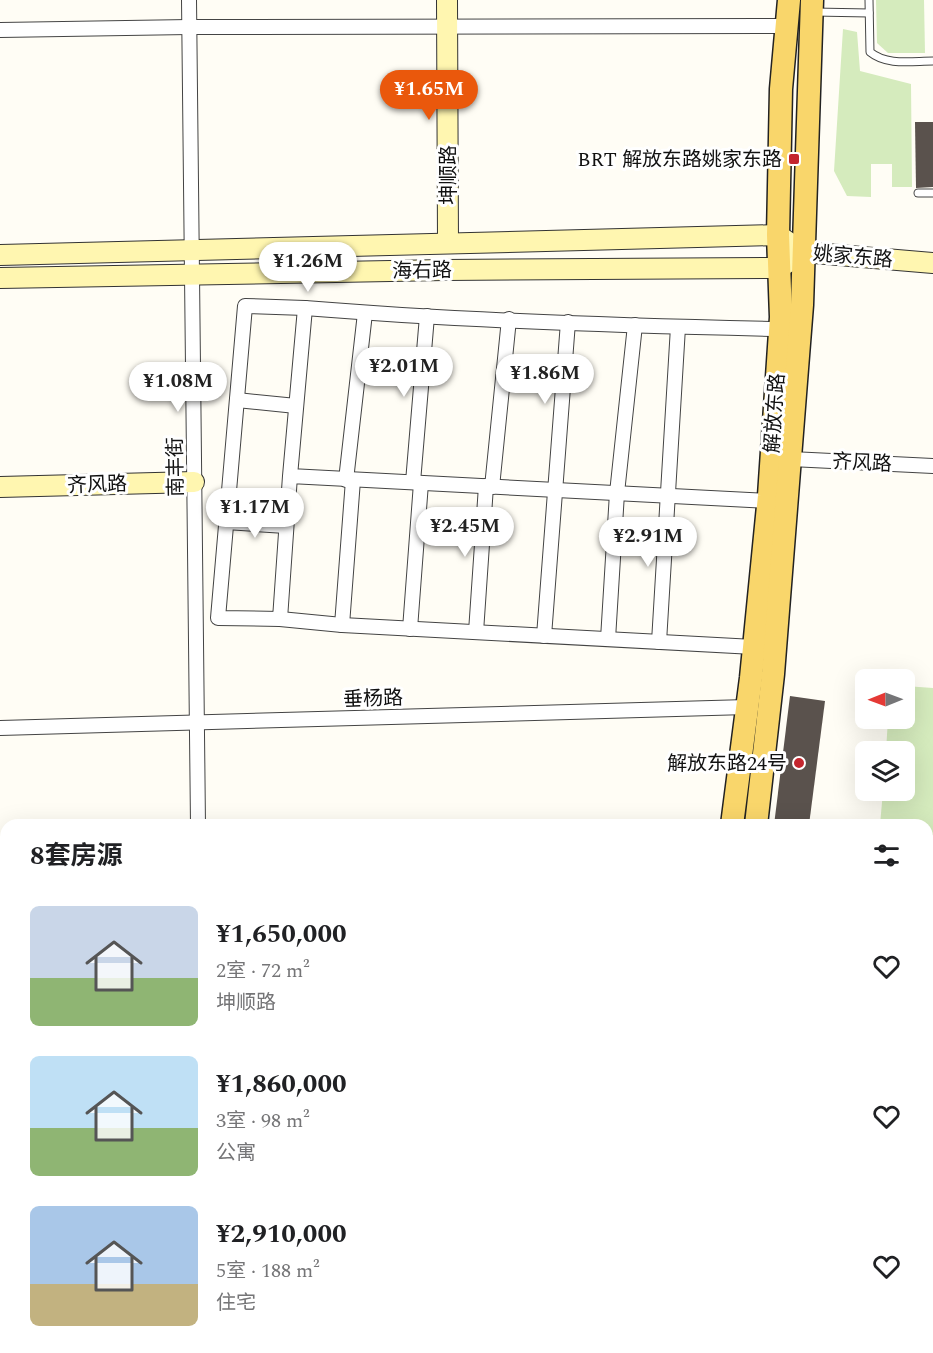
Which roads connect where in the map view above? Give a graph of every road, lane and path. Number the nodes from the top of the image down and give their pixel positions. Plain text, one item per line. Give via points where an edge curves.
1 (189, 0) edge
2 (447, 0) edge
3 (789, 0) edge
4 (869, 0) edge
5 (812, 6) edge
6 (869, 13) junction
7 (787, 26) junction
8 (189, 27) junction
9 (448, 27) junction
10 (0, 30) edge
11 (933, 61) edge
12 (918, 193) dead end
13 (933, 193) edge
14 (778, 235) junction
15 (448, 243) junction
16 (192, 251) junction
17 (803, 252) junction
18 (0, 255) edge
19 (933, 263) edge
20 (779, 268) junction
21 (192, 275) junction
22 (0, 278) edge
23 (305, 308) junction
24 (365, 313) junction
25 (427, 316) junction
26 (509, 319) junction
27 (567, 322) junction
28 (635, 325) junction
29 (678, 327) junction
30 (780, 329) junction
31 (237, 400) junction
32 (296, 406) junction
33 (790, 459) junction
34 (933, 466) edge
35 (290, 476) junction
36 (349, 480) junction
37 (194, 482) junction
38 (417, 483) junction
39 (489, 486) junction
40 (0, 487) edge
41 (554, 490) junction
42 (616, 493) junction
43 (668, 496) junction
44 (768, 501) junction
45 (226, 522) junction
46 (286, 526) junction
47 (280, 619) junction
48 (342, 625) junction
49 (410, 628) junction
50 (476, 632) junction
51 (544, 636) junction
52 (608, 639) junction
53 (659, 642) junction
54 (754, 648) junction
55 (747, 707) junction
56 (197, 723) junction
57 (0, 728) edge
58 (198, 819) edge
59 (733, 819) edge
60 (757, 819) edge

1 - 8 street, 南丰街
2 - 9 main road, 坤顺路
3 - 7 main road, 解放东路
4 - 6 lane
5 - 6 lane
5 - 17 main road, 解放东路
6 - 11 lane via 870,52 877,58
7 - 9 street
7 - 14 main road, 解放东路 via 781,89
8 - 9 street
8 - 10 street
8 - 16 street, 南丰街
9 - 15 main road, 坤顺路
12 - 13 lane
14 - 15 main road, 海右路
14 - 17 main road, 姚家东路
14 - 20 main road, 解放东路
15 - 16 main road, 海右路
16 - 18 main road, 海右路
16 - 21 street, 南丰街
17 - 19 main road, 姚家东路
17 - 20 main road
17 - 33 main road, 解放东路
20 - 21 main road, 海右路
20 - 30 main road, 解放东路
21 - 22 main road, 海右路
21 - 37 street, 南丰街
23 - 24 street
23 - 31 street via 245,306
23 - 32 street
24 - 25 street
24 - 36 street
25 - 26 street
25 - 38 street
26 - 27 street
26 - 39 street
27 - 28 street
27 - 41 street
28 - 29 street
28 - 42 street
29 - 30 street
29 - 43 street
30 - 44 main road, 解放东路
31 - 32 street
31 - 45 street
32 - 35 street
33 - 34 street, 齐风路
33 - 60 main road, 解放东路
35 - 36 street
35 - 46 street
36 - 38 street
36 - 48 street
37 - 40 main road, 齐风路
37 - 56 street, 南丰街
38 - 39 street
38 - 49 street
39 - 41 street
39 - 50 street
41 - 42 street
41 - 51 street
42 - 43 street
42 - 52 street
43 - 44 street
43 - 53 street
44 - 54 main road, 解放东路
45 - 46 street
45 - 47 street via 218,618
46 - 47 street
47 - 48 street
48 - 49 street
49 - 50 street
50 - 51 street
51 - 52 street
52 - 53 street
53 - 54 street
54 - 55 main road, 解放东路
55 - 56 street, 垂杨路
55 - 59 main road, 解放东路
56 - 57 street, 垂杨路
56 - 58 street, 南丰街

